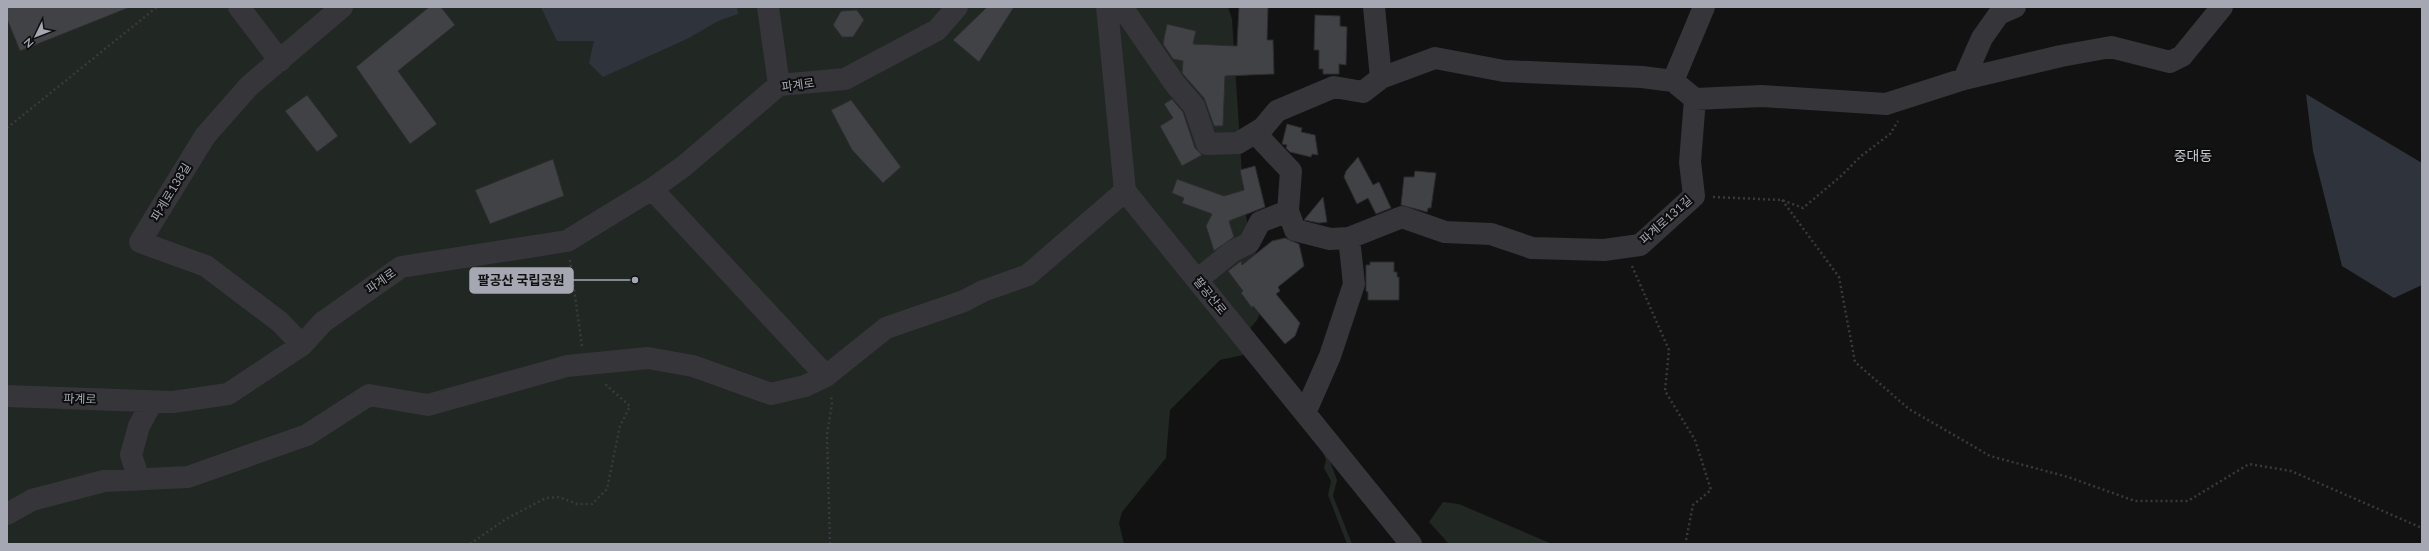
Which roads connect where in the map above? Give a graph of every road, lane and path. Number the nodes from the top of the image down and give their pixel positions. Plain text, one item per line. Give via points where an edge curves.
1 (157, 7) edge
2 (239, 7) edge
3 (768, 7) edge
4 (957, 7) edge
5 (1107, 7) edge
6 (1122, 7) edge
7 (1374, 7) edge
8 (1704, 7) edge
9 (2015, 7) edge
10 (2222, 7) edge
11 (341, 8) edge
12 (280, 61) junction
13 (1381, 78) junction
14 (1964, 79) junction
15 (1673, 81) junction
16 (779, 85) junction
17 (1914, 95) junction
18 (1695, 100) junction
19 (7, 128) edge
20 (1263, 128) junction
21 (652, 189) junction
22 (1125, 191) junction
23 (1694, 196) junction
24 (1782, 200) junction
25 (1288, 211) junction
26 (1349, 238) junction
27 (567, 242) junction
28 (1624, 247) junction
29 (1197, 280) junction
30 (302, 345) junction
31 (585, 364) junction
32 (826, 376) junction
33 (7, 396) edge
34 (152, 402) junction
35 (1305, 413) junction
36 (139, 479) junction
37 (7, 514) edge
38 (2422, 528) edge
39 (1686, 540) dead end
40 (470, 544) edge
41 (830, 544) edge
42 (1411, 544) edge

1 - 19 path
2 - 12 street
3 - 16 street
4 - 16 street, 파계로 via 937,30 845,79
5 - 22 street
6 - 20 street via 1175,84 1194,106 1207,144 1238,144
7 - 13 street
8 - 15 street
9 - 14 street via 2000,14 1982,38
10 - 14 street via 2182,56 2170,62 2111,47
11 - 12 street, 파계로138길
12 - 30 street, 파계로138길 via 248,86 205,136 140,242 206,266 280,322
13 - 15 street via 1435,58 1504,71 1642,77
13 - 20 street via 1363,92 1334,87 1277,110
14 - 17 street
15 - 18 street
16 - 21 street, 파계로 via 684,166
17 - 18 street via 1886,104 1762,96
17 - 24 path via 1890,134 1861,156 1803,208
18 - 23 street, 파계로131길 via 1690,162
20 - 25 street via 1257,135 1291,171
21 - 27 street, 파계로
21 - 32 street
22 - 29 street, 팔공산로
22 - 32 street via 1028,275 886,328
23 - 24 path
23 - 28 street, 파계로131길 via 1640,245
24 - 38 path via 1839,277 1855,362 1909,409 1990,456 2068,477 2135,501 2188,501 2249,464 2291,471
25 - 26 street, 파계로131길 via 1295,230 1330,239
25 - 29 street via 1260,222 1249,244 1233,251
26 - 28 street, 파계로131길 via 1402,217 1445,232 1491,234 1532,248 1604,250
26 - 35 street via 1354,284 1330,356
27 - 30 street, 파계로 via 401,267 322,322
27 - 31 path
28 - 39 path via 1669,350 1665,391 1694,440 1711,490 1693,505
29 - 35 street, 팔공산로
30 - 34 street, 파계로 via 228,394 173,402
31 - 32 street via 648,358 693,366 771,394 805,386
31 - 36 street via 502,382 428,405 369,395 307,435 188,476
31 - 40 path via 591,381 608,384 630,406 620,426 607,489 592,504 577,504 560,497 546,498 506,519
32 - 41 path via 832,404 828,435
33 - 34 street, 파계로
34 - 36 street via 139,426 131,455
35 - 42 street, 팔공산로
36 - 37 street via 104,480 54,493 32,500

